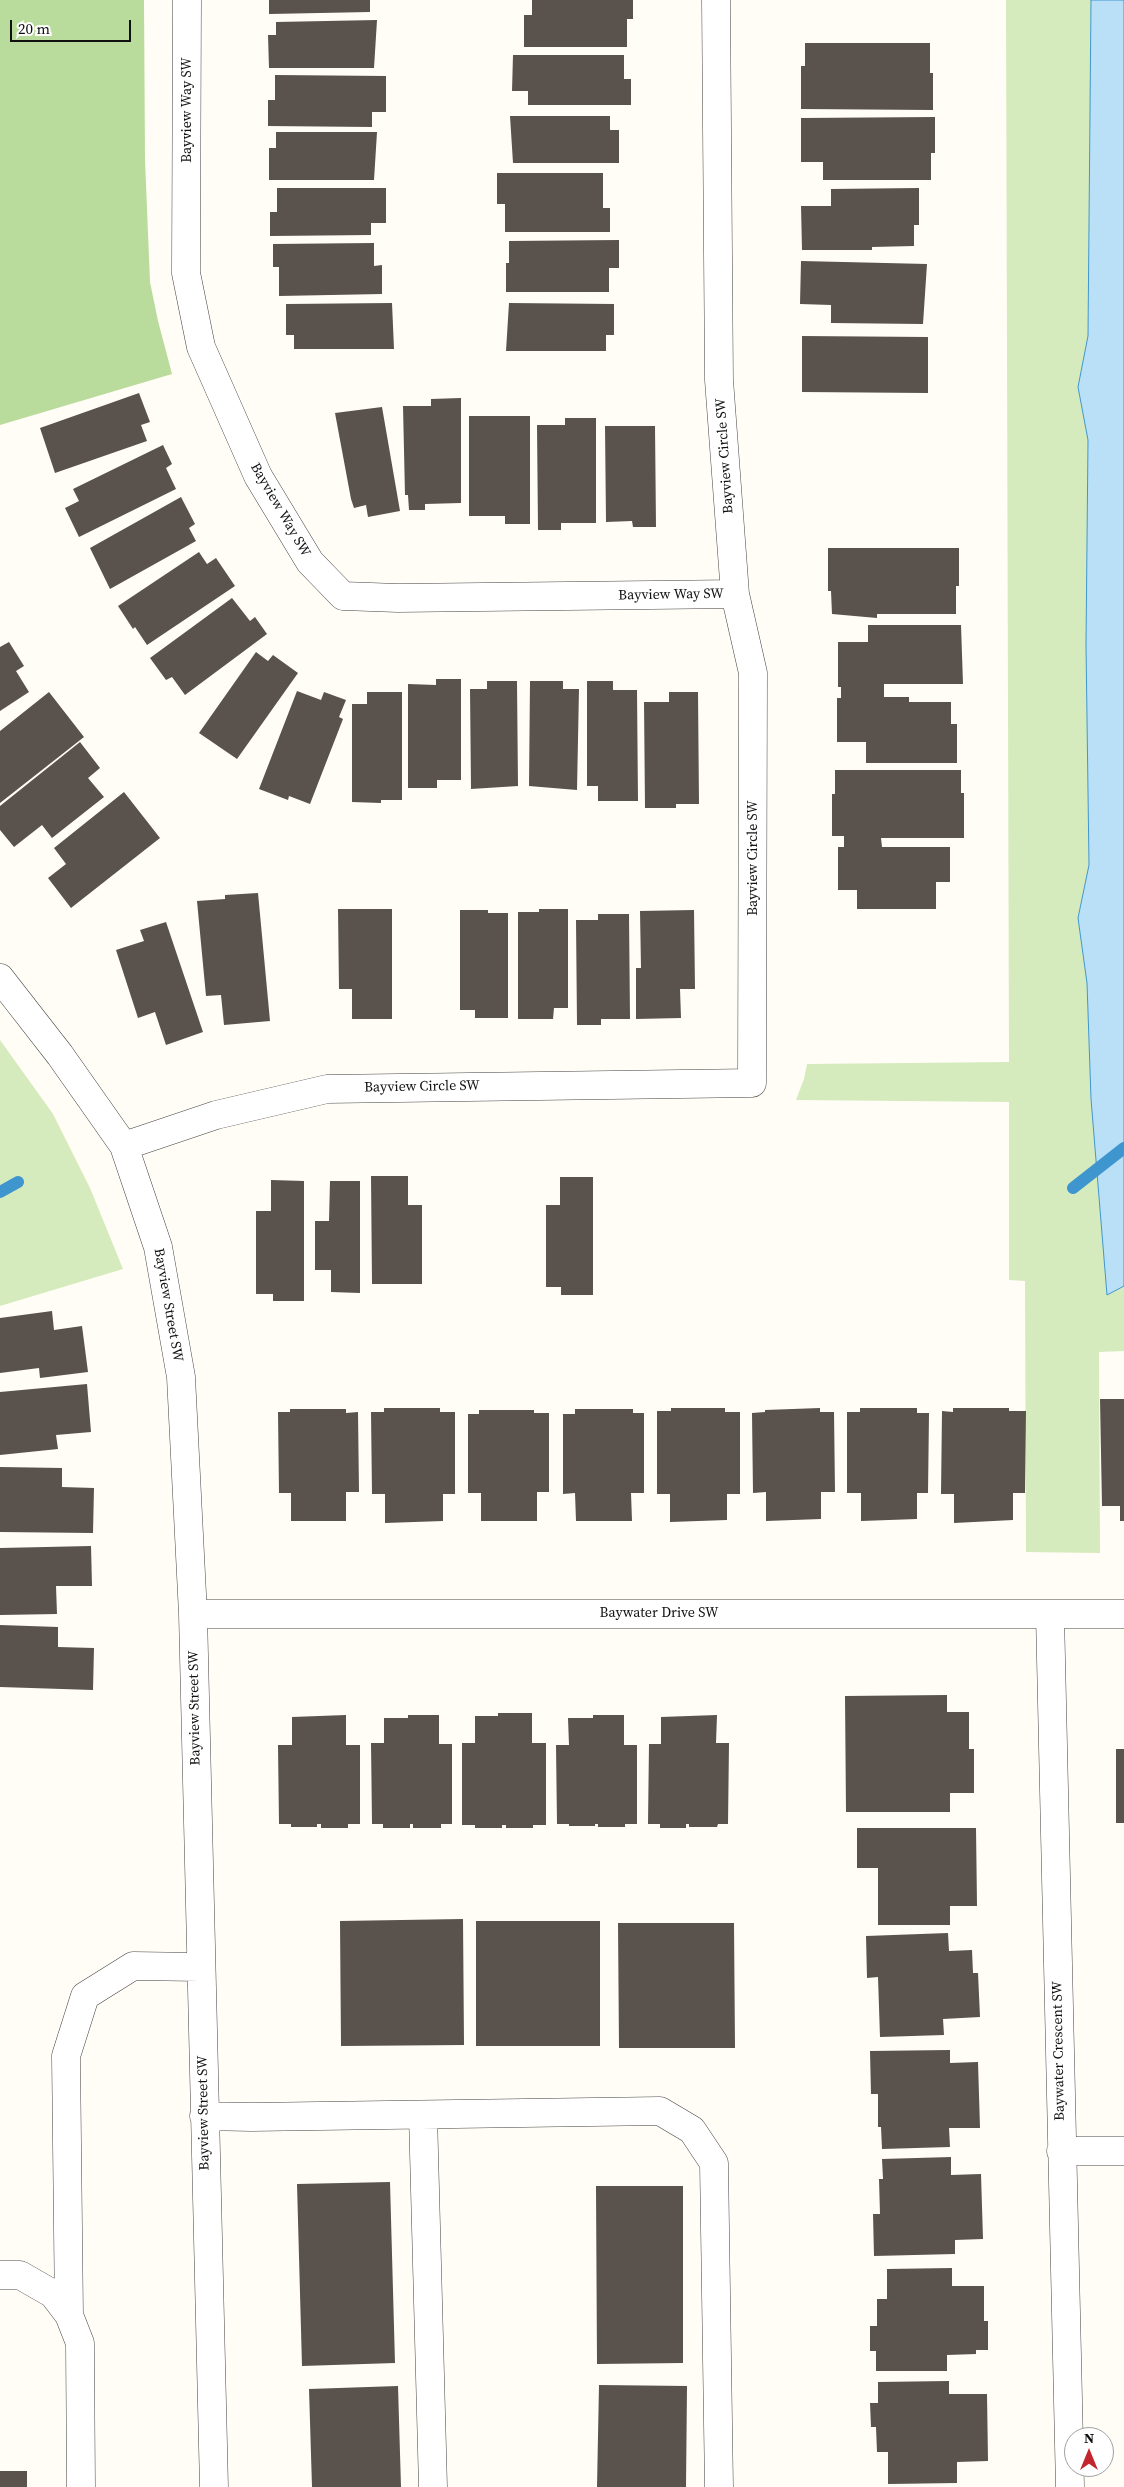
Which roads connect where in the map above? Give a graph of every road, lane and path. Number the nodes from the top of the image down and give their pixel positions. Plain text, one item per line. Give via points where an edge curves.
1 (187, 0) edge
2 (716, 0) edge
3 (735, 594) junction
4 (0, 978) edge
5 (124, 1146) junction
6 (193, 1614) junction
7 (1124, 1614) edge
8 (1050, 1615) junction
9 (200, 1966) junction
10 (423, 2115) junction
11 (204, 2116) junction
12 (1061, 2151) junction
13 (1124, 2151) edge
14 (0, 2275) edge
15 (69, 2315) junction
16 (81, 2487) edge
17 (214, 2487) edge
18 (433, 2487) edge
19 (719, 2487) edge
20 (1070, 2487) edge

1 - 3 street, Bayview Way SW via 186,274 201,346 258,476 310,562 343,596
2 - 3 street, Bayview Circle SW via 719,380
3 - 5 street, Bayview Circle SW via 753,673 752,1083 326,1089 216,1115
4 - 5 street, Bayview Street SW via 60,1055
5 - 6 street, Bayview Street SW via 158,1246 181,1377
6 - 8 street, Baywater Drive SW
6 - 9 street, Bayview Street SW
7 - 8 street, Baywater Drive SW
8 - 12 street, Baywater Crescent SW
9 - 11 street, Bayview Street SW
9 - 15 street via 132,1966 85,1996 66,2056
10 - 11 street
10 - 18 street
10 - 19 street via 660,2111 692,2130 714,2163
11 - 17 street, Bayview Street SW
12 - 13 street
12 - 20 street, Baywater Crescent SW
14 - 15 street via 20,2275 53,2294
15 - 16 street via 80,2344

